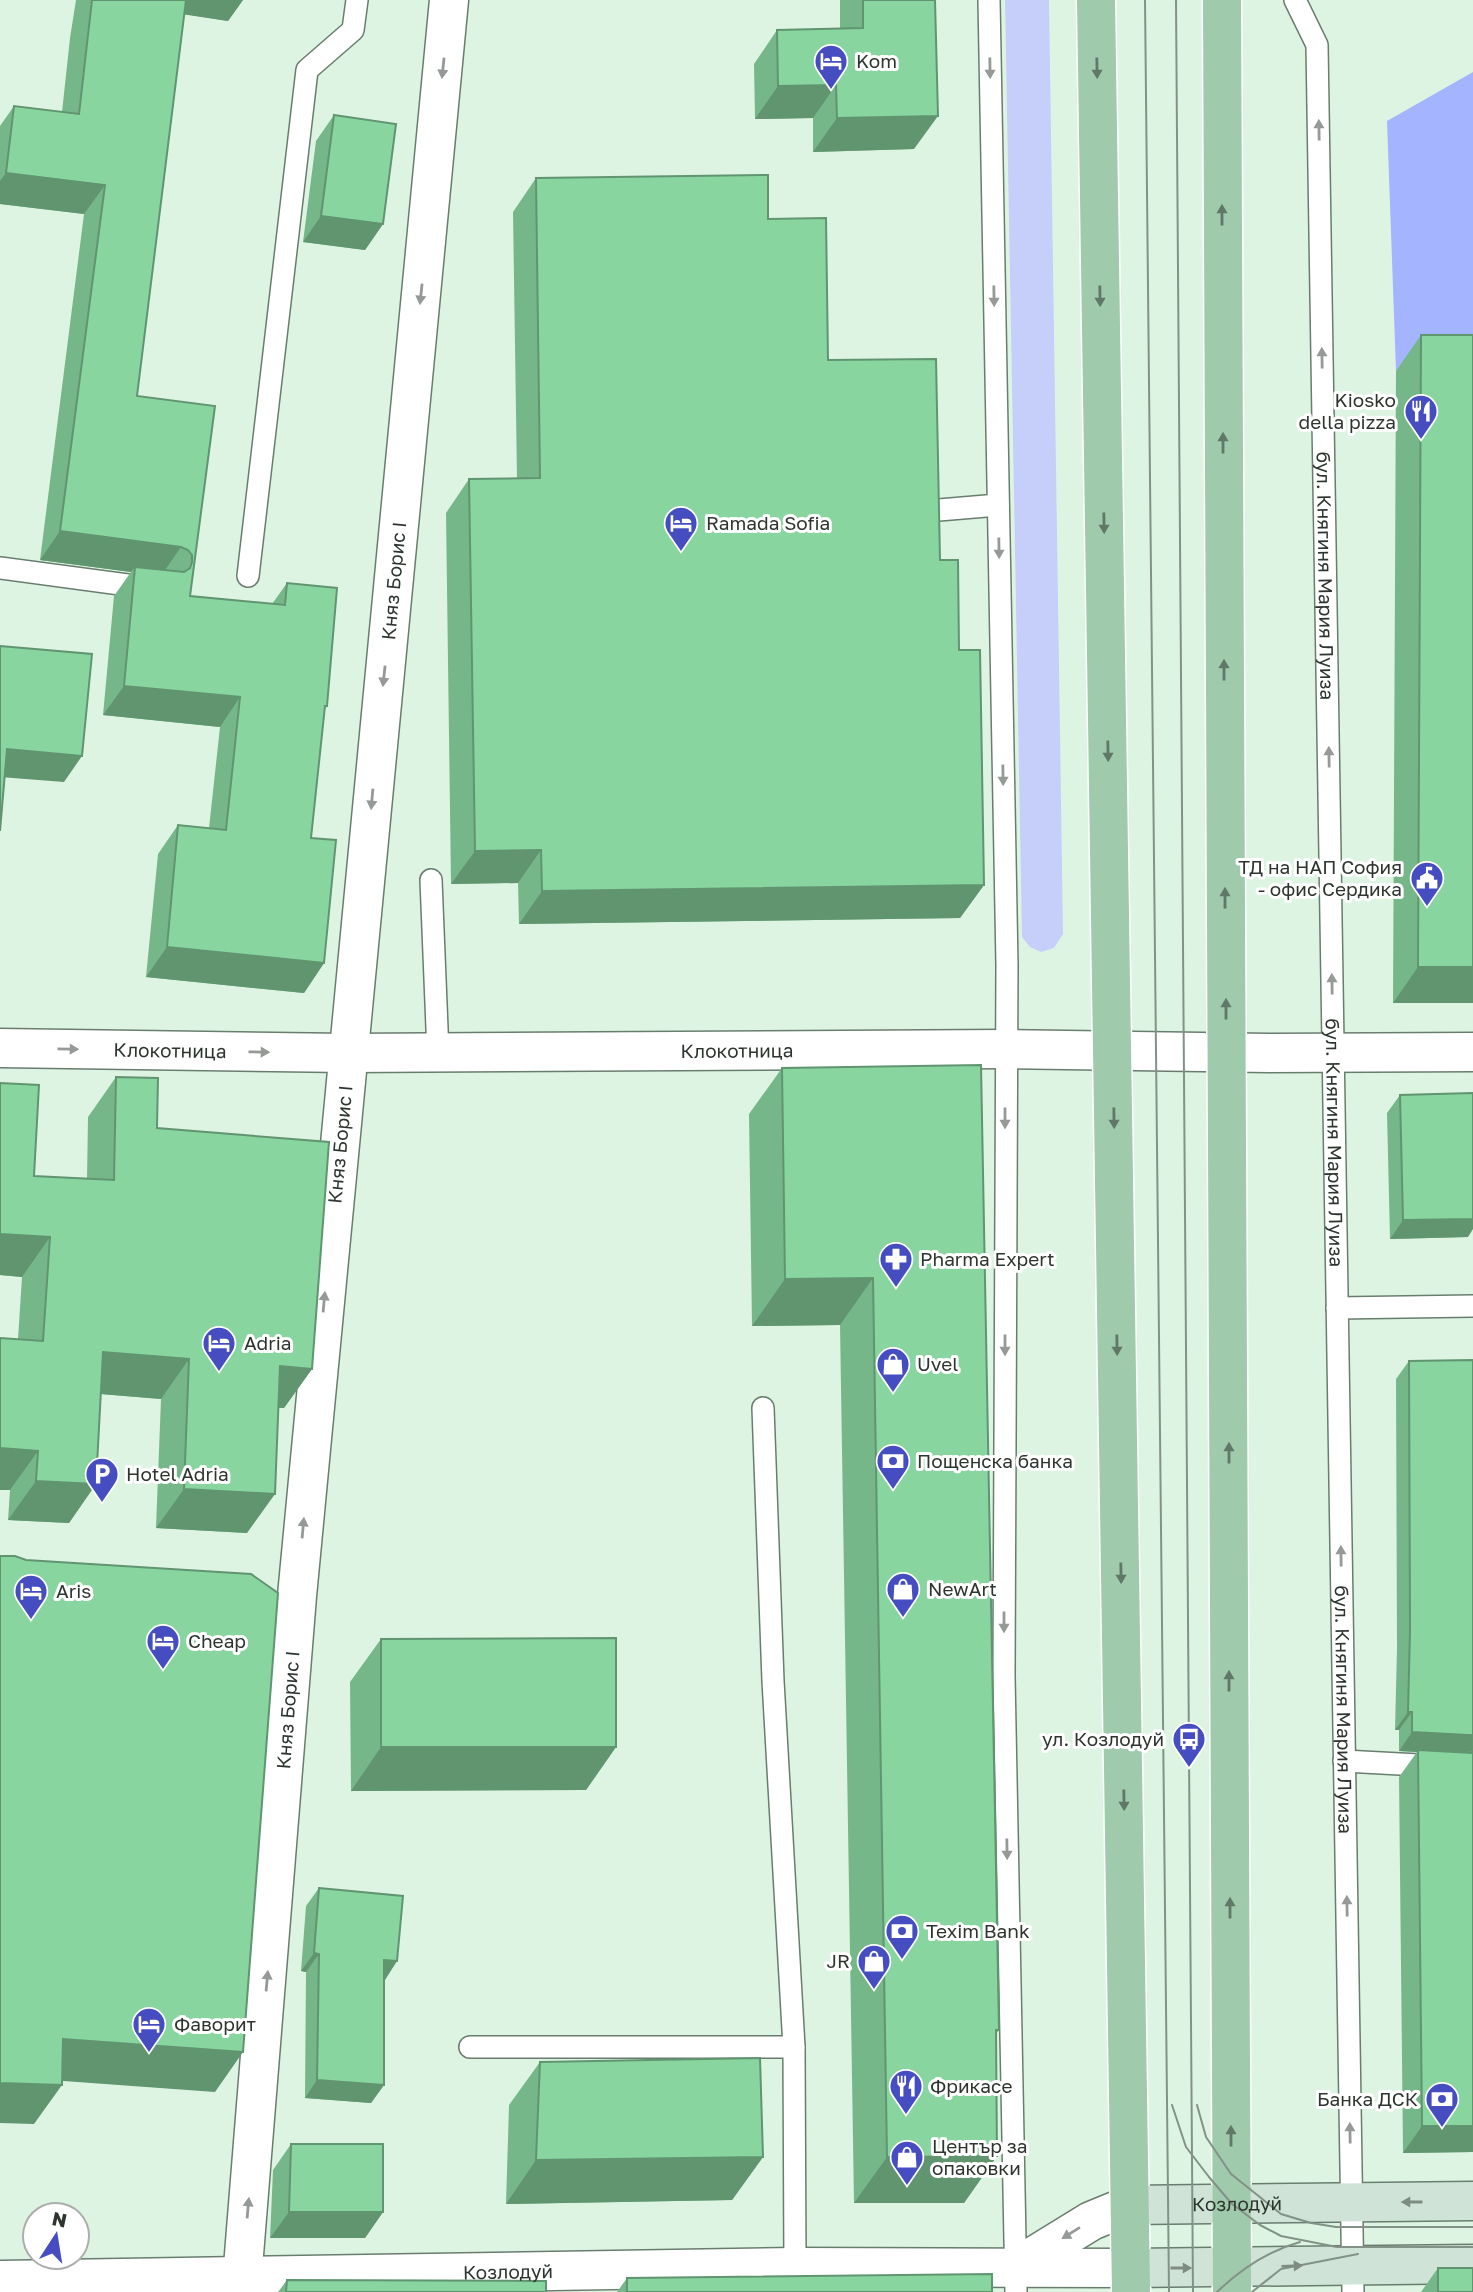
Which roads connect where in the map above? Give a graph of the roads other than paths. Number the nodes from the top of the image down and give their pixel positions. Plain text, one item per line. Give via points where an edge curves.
1 (356, 0) edge
2 (449, 0) edge
3 (989, 0) edge
4 (1096, 0) edge
5 (1222, 0) edge
6 (1295, 0) edge
7 (998, 505) junction
8 (928, 511) edge
9 (0, 568) edge
10 (248, 576) dead end
11 (159, 589) edge
12 (431, 880) dead end
13 (0, 1048) edge
14 (1005, 1049) junction
15 (1113, 1050) junction
16 (1226, 1051) junction
17 (1334, 1052) junction
18 (1473, 1052) edge
19 (348, 1053) junction
20 (438, 1053) junction
21 (1473, 1306) edge
22 (1337, 1308) junction
23 (763, 1409) dead end
24 (256, 1594) edge
25 (297, 1596) junction
26 (1344, 1761) junction
27 (1473, 1763) edge
28 (470, 2047) dead end
29 (794, 2047) junction
30 (1473, 2201) edge
31 (1352, 2202) junction
32 (1232, 2204) junction
33 (1130, 2205) junction
34 (1473, 2264) edge
35 (795, 2267) junction
36 (1352, 2279) edge
37 (0, 2280) edge
38 (1016, 2280) edge
39 (1131, 2280) edge
40 (1232, 2280) edge
41 (562, 2281) edge
42 (242, 2284) edge

1 - 10 lane via 353,30 307,70
2 -> 19 street, Княз Борис I
3 -> 7 lane
4 -> 15 main road
16 -> 5 main road
17 -> 6 lane, бул. Княгиня Мария Луиза via 1317,46
7 - 8 lane
7 -> 14 lane
9 - 11 lane
12 - 20 lane
13 -> 19 street, Клокотница
14 - 15 street, Клокотница
14 - 20 street, Клокотница
14 -> 38 lane via 1004,1676
15 - 16 street, Клокотница
15 -> 33 main road
16 - 17 street, Клокотница
32 -> 16 main road
17 - 18 street, Клокотница
17 - 22 lane, бул. Княгиня Мария Луиза
19 - 20 street, Клокотница
25 -> 19 street, Княз Борис I
21 - 22 lane
26 -> 22 lane, бул. Княгиня Мария Луиза
23 - 29 lane
24 - 25 street
42 -> 25 street, Княз Борис I
26 - 27 lane via 1456,1767
31 -> 26 lane, бул. Княгиня Мария Луиза
28 - 29 lane
29 - 35 lane
30 -> 31 main road, Козлодуй
31 - 32 main road, Козлодуй
31 - 36 lane, бул. Княгиня Мария Луиза
32 - 33 main road, Козлодуй
32 - 40 main road
33 -> 38 street, Козлодуй via 1091,2221
33 - 39 main road
34 - 36 main road, Козлодуй
35 - 38 street, Козлодуй
35 - 41 street, Козлодуй
40 -> 36 main road, Козлодуй
37 - 42 street, Козлодуй
38 - 39 street, Козлодуй
39 -> 40 main road, Козлодуй
41 - 42 street, Козлодуй

